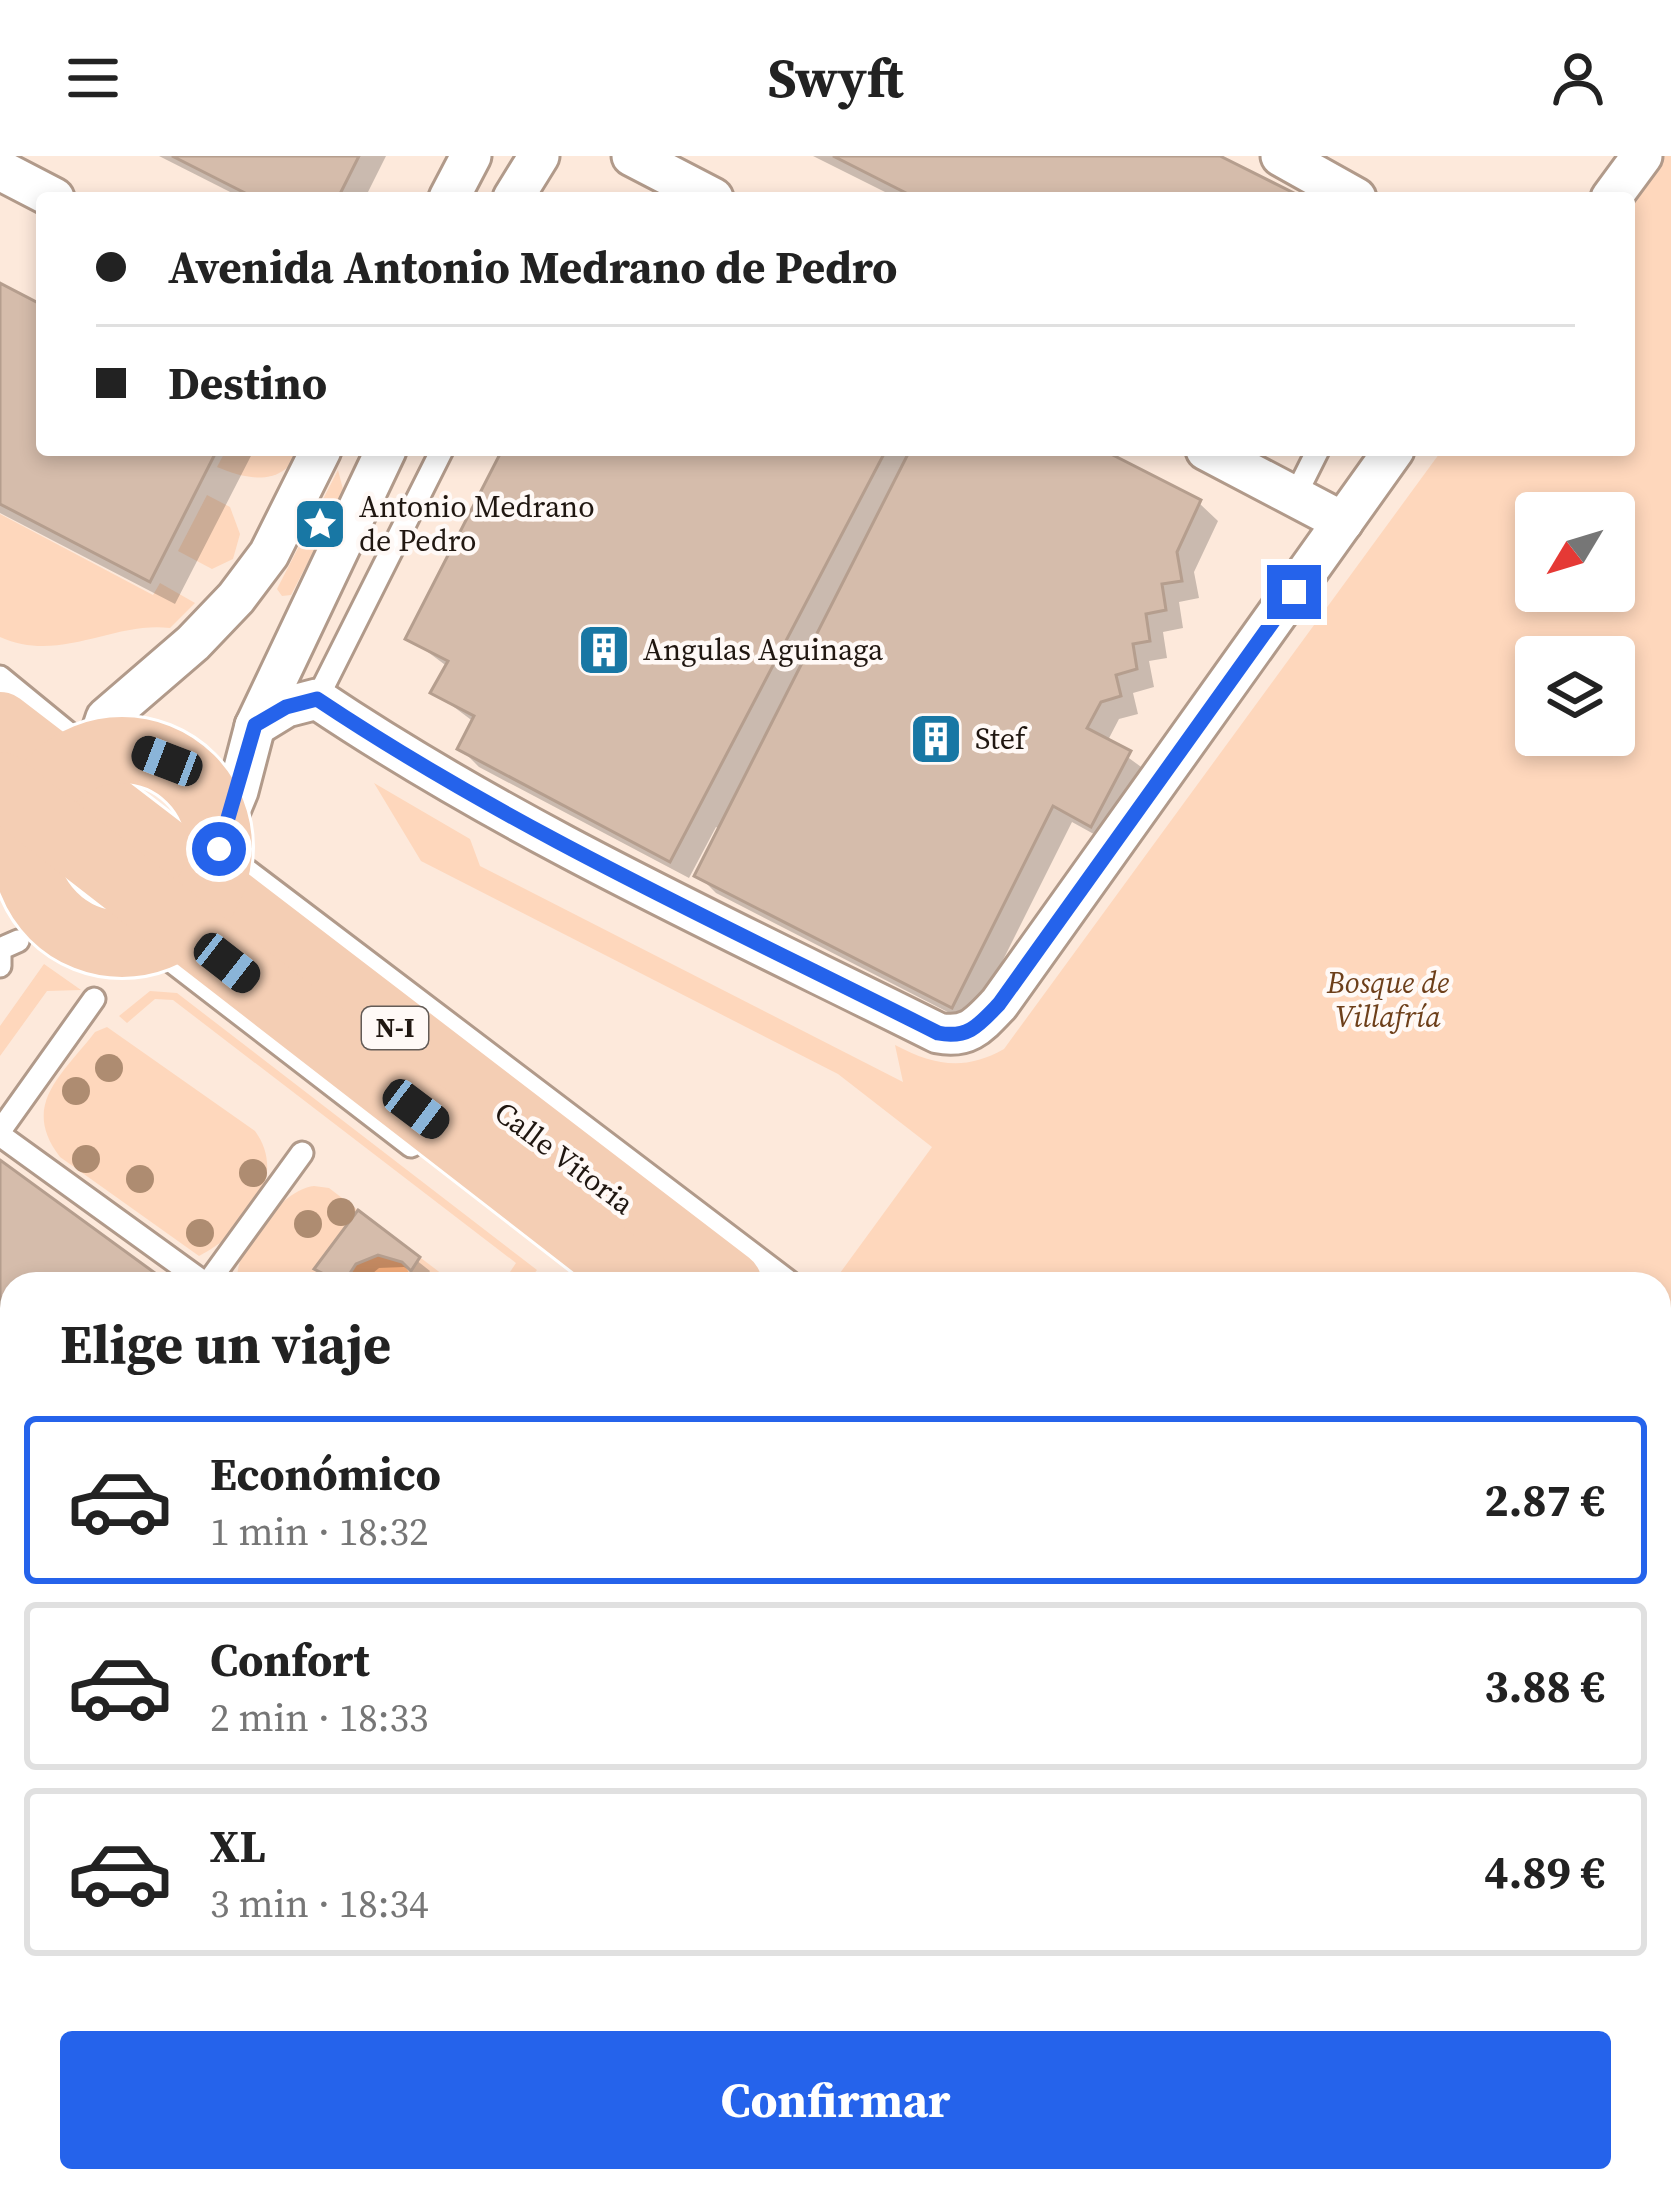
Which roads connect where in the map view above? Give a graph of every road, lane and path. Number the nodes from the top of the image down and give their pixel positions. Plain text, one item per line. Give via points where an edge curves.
1 (471, 156) edge
2 (539, 156) edge
3 (1281, 156) edge
4 (1642, 156) edge
5 (636, 157) edge
6 (0, 170) edge
7 (42, 192) edge
8 (452, 192) edge
9 (517, 192) edge
10 (702, 192) edge
11 (1345, 192) edge
12 (1616, 192) edge
13 (318, 456) edge
14 (383, 456) edge
15 (439, 456) edge
16 (1217, 456) edge
17 (1315, 456) edge
18 (1390, 456) edge
19 (1294, 496) junction
20 (1343, 522) junction
21 (0, 677) edge
22 (317, 699) junction
23 (0, 725) edge
24 (255, 725) junction
25 (35, 801) edge
26 (195, 888) junction
27 (6, 946) edge
28 (0, 966) edge
29 (94, 999) dead end
30 (0, 1132) edge
31 (302, 1153) dead end
32 (426, 1157) dead end
33 (190, 1272) edge
34 (215, 1272) edge
35 (629, 1272) edge
36 (713, 1272) edge
37 (774, 1272) edge

1 - 8 street
2 - 9 street
3 - 11 street
4 - 12 street
5 - 10 street
6 - 7 street
13 - 25 street via 236,598 106,718
14 - 24 street
15 - 22 lane
16 - 19 street
17 - 19 lane
18 - 20 street
19 - 20 street
20 - 22 street via 1010,990 976,1029 957,1037 570,848 410,763
21 - 25 lane
22 - 24 street
23 - 25 highway, N-I
24 - 26 street via 238,791
25 - 26 highway, N-I
25 - 26 highway via 118,750 167,761 207,800
26 - 32 lane
26 - 35 highway, Calle Vitoria / N-I
26 - 36 highway, Calle Vitoria / N-I
26 - 37 lane
27 - 28 lane
29 - 30 lane
30 - 33 lane
31 - 34 lane

